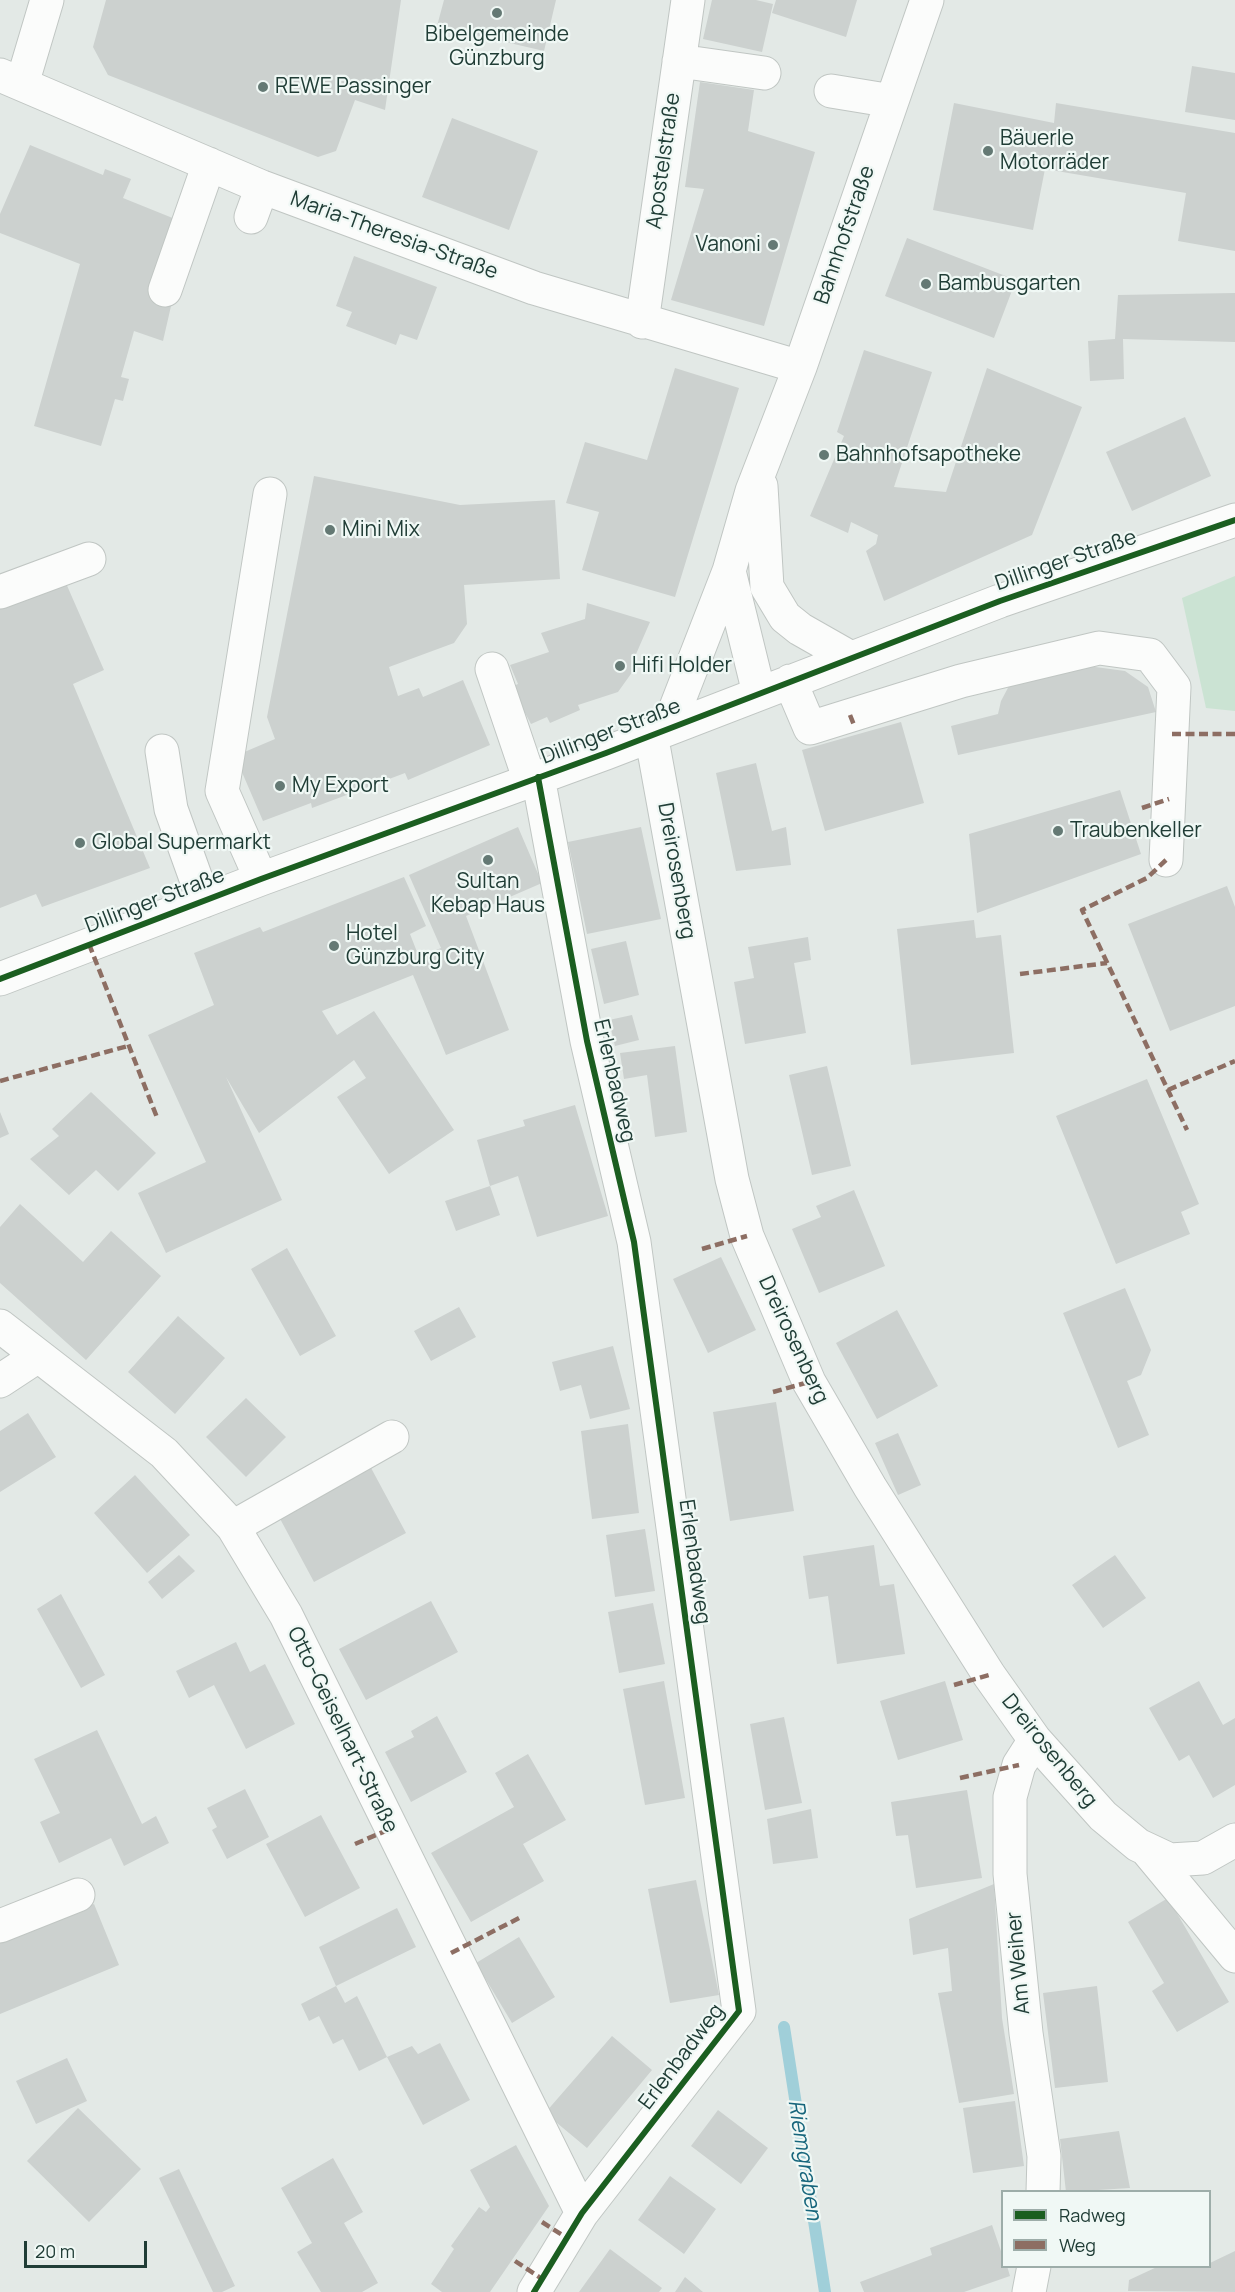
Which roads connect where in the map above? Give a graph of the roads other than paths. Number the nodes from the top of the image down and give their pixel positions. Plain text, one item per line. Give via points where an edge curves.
1 (47, 0) edge
2 (688, 0) edge
3 (927, 0) edge
4 (679, 61) junction
5 (764, 74) dead end
6 (11, 79) edge
7 (831, 91) dead end
8 (892, 101) junction
9 (209, 164) junction
10 (261, 187) junction
11 (251, 217) dead end
12 (165, 290) dead end
13 (642, 322) junction
14 (800, 367) junction
15 (760, 470) junction
16 (270, 494) dead end
17 (1235, 520) edge
18 (89, 559) dead end
19 (729, 571) junction
20 (0, 592) edge
21 (851, 658) junction
22 (492, 669) dead end
23 (790, 681) junction
24 (759, 693) junction
25 (659, 731) junction
26 (162, 751) dead end
27 (534, 779) junction
28 (1167, 860) dead end
29 (261, 879) junction
30 (204, 901) junction
31 (0, 979) edge
32 (0, 1326) edge
33 (38, 1356) junction
34 (0, 1381) edge
35 (392, 1437) dead end
36 (233, 1527) junction
37 (1035, 1740) junction
38 (1235, 1840) edge
39 (1146, 1849) junction
40 (78, 1895) dead end
41 (0, 1926) edge
42 (1235, 1956) edge
43 (1043, 2190) edge
44 (582, 2214) junction
45 (1034, 2268) edge
46 (534, 2292) edge
47 (1029, 2292) edge

1 - 6 street
2 - 4 street, Apostelstraße
3 - 8 street, Bahnhofstraße
4 - 5 street
4 - 13 street, Apostelstraße
6 - 9 street, Maria-Theresia-Straße
7 - 8 street
8 - 14 street, Bahnhofstraße
9 - 10 street, Maria-Theresia-Straße
9 - 12 street
10 - 11 street
10 - 13 street, Maria-Theresia-Straße via 534,288
13 - 14 street, Maria-Theresia-Straße
14 - 15 street, Bahnhofstraße
15 - 19 street, Bahnhofstraße
15 - 21 street, Bahnhofstraße via 767,587 785,618
16 - 29 street via 222,791
17 - 21 street, Dillinger Straße via 1000,601
18 - 20 street
19 - 24 street
19 - 25 street, Bahnhofstraße
21 - 23 street, Dillinger Straße
22 - 27 street, Erlenbadweg
23 - 24 street, Dillinger Straße
23 - 28 street via 810,728 961,681 1099,648 1150,655 1174,687
24 - 25 street, Dillinger Straße
25 - 27 street, Dillinger Straße
25 - 37 street, Dreirosenberg via 732,1179 747,1236 809,1382 914,1559
26 - 30 street via 171,809
27 - 29 street, Dillinger Straße
27 - 44 street, Erlenbadweg via 587,1041 634,1242 739,2011
29 - 30 street, Dillinger Straße
30 - 31 street, Dillinger Straße
32 - 33 street, Otto-Geiselhart-Straße
33 - 34 street
33 - 36 street, Otto-Geiselhart-Straße via 164,1454
35 - 36 street
36 - 44 street, Otto-Geiselhart-Straße via 286,1615
37 - 39 street, Dreirosenberg via 1103,1816
37 - 43 street, Am Weiher via 1019,1765 1010,1797 1010,1874 1026,2032 1044,2156
38 - 39 street, Dreirosenberg via 1203,1858 1170,1860
39 - 42 street, Dreirosenberg
40 - 41 street
44 - 46 street, Erlenbadweg
45 - 47 street

